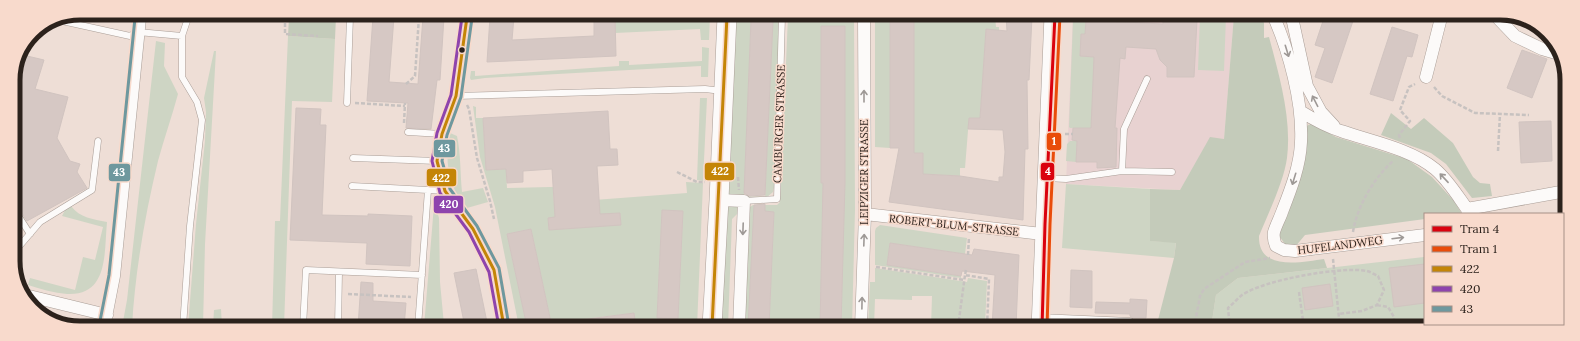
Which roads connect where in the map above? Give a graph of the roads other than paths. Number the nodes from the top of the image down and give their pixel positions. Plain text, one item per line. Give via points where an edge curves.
1 (140, 20) edge
2 (187, 20) edge
3 (350, 20) edge
4 (467, 20) edge
5 (727, 20) edge
6 (782, 20) edge
7 (864, 20) edge
8 (1052, 20) edge
9 (1275, 20) edge
10 (1292, 20) edge
11 (1440, 20) edge
12 (1500, 20) edge
13 (66, 22) edge
14 (138, 32) junction
15 (182, 36) junction
16 (1553, 52) edge
17 (1426, 77) road end
18 (1147, 79) dead end
19 (724, 91) junction
20 (459, 96) junction
21 (347, 103) road end
22 (1300, 112) junction
23 (1339, 131) junction
24 (408, 132) road end
25 (442, 134) junction
26 (98, 141) dead end
27 (353, 158) dead end
28 (437, 161) junction
29 (1122, 172) junction
30 (1172, 172) dead end
31 (1045, 178) junction
32 (352, 186) dead end
33 (428, 190) junction
34 (445, 191) junction
35 (1560, 192) edge
36 (719, 200) junction
37 (744, 201) junction
38 (1468, 212) edge
39 (865, 214) junction
40 (20, 218) edge
41 (30, 234) junction
42 (1042, 234) junction
43 (1424, 235) edge
44 (20, 245) edge
45 (339, 272) junction
46 (422, 275) junction
47 (32, 297) edge
48 (107, 314) junction
49 (105, 321) edge
50 (183, 321) edge
51 (304, 321) edge
52 (338, 321) edge
53 (418, 321) edge
54 (503, 321) edge
55 (712, 321) edge
56 (739, 321) edge
57 (861, 321) edge
58 (1039, 321) edge

1 - 14 street
2 - 15 lane
3 - 21 lane
4 - 20 street
5 - 19 main road
6 - 37 lane, CAMBURGER STRASSE via 777,199
39 -> 7 street, LEIPZIGER STRASSE
8 - 31 street
9 -> 22 street, HUFELANDWEG via 1290,62
23 -> 10 street via 1321,112 1307,86
11 - 17 street
12 - 16 street via 1515,36
13 - 14 lane via 130,36
14 - 15 lane
14 - 48 street via 114,276
15 - 50 lane via 182,77 197,102 202,120 190,226
18 - 29 lane via 1124,129
19 - 20 lane via 705,89
19 - 36 main road
20 - 25 street
22 - 23 street
22 -> 43 street, HUFELANDWEG via 1299,161 1274,232 1276,246 1295,251
38 -> 23 street via 1447,180 1434,168 1404,152
24 - 25 lane
25 - 28 street
26 - 41 lane via 92,190 40,222
27 - 28 lane
28 - 34 street
29 - 30 lane
29 - 31 lane via 1066,179
31 - 42 street
32 - 33 lane
33 - 34 lane
33 - 46 lane
34 - 54 street via 473,229 494,270
35 - 38 street
36 - 37 street, CAMBURGER STRASSE
36 - 55 main road
37 -> 56 street
39 - 42 street, ROBERT-BLUM-STRASSE
57 -> 39 street, LEIPZIGER STRASSE
40 - 41 lane
41 - 44 lane
42 - 58 street
45 - 46 lane
45 - 51 lane via 306,270
45 - 52 lane
46 - 53 lane
47 - 48 street
48 - 49 street

